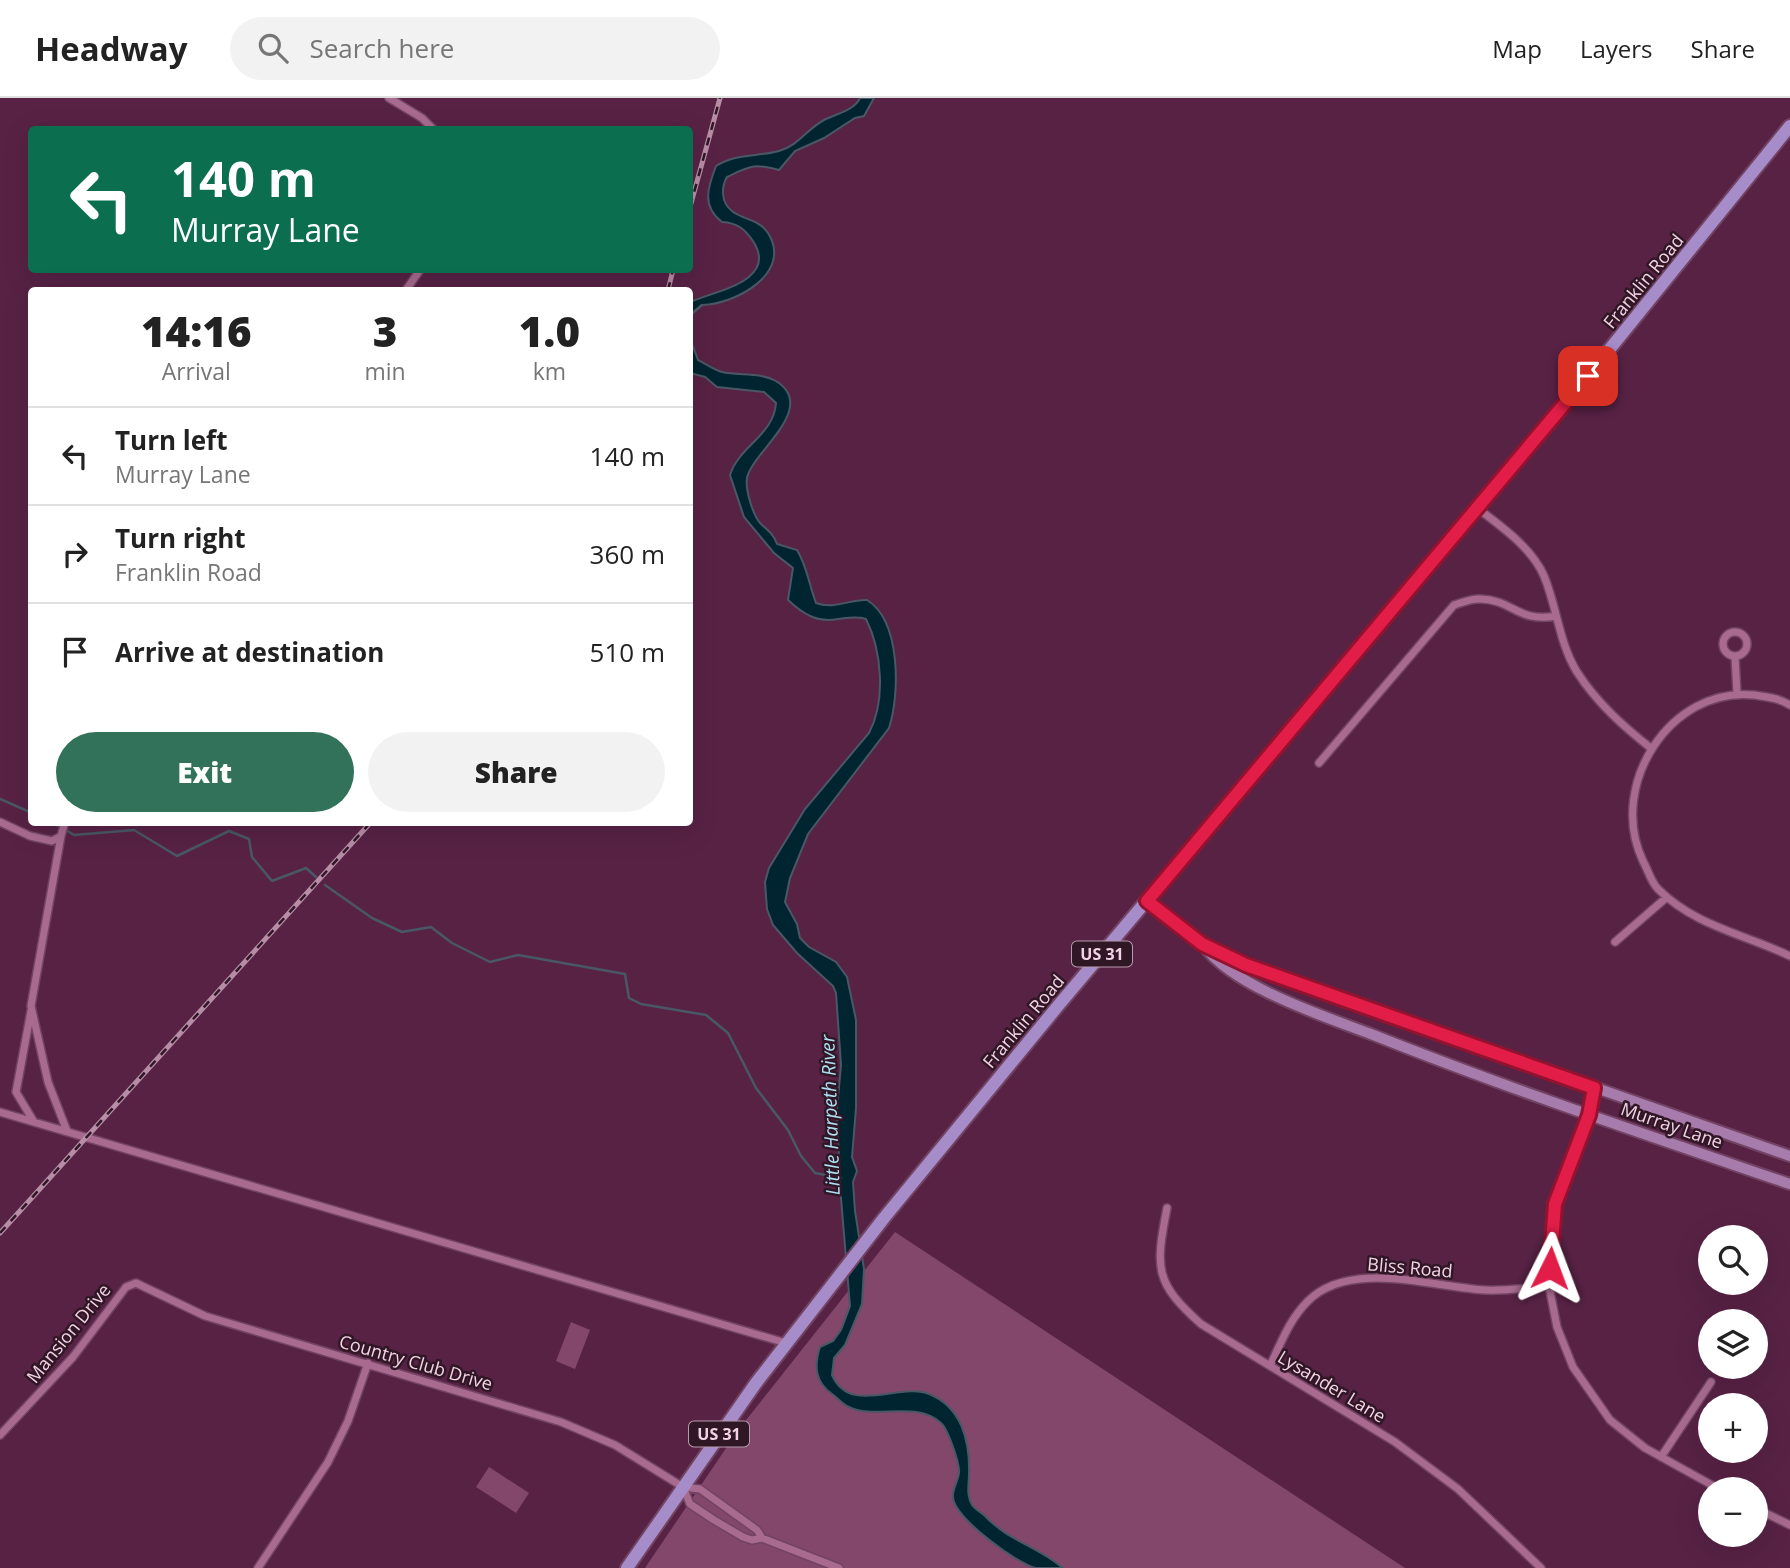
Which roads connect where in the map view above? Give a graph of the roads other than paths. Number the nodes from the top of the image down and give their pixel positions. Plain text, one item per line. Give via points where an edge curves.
1 (389, 98) edge
2 (430, 126) edge
3 (1790, 126) edge
4 (1477, 508) junction
5 (1556, 616) junction
6 (1735, 657) dead end
7 (1737, 694) junction
8 (1790, 705) edge
9 (1652, 749) junction
10 (1319, 763) dead end
11 (0, 822) edge
12 (64, 826) edge
13 (61, 836) junction
14 (1667, 897) junction
15 (1147, 901) junction
16 (1615, 942) dead end
17 (1202, 944) junction
18 (1790, 956) edge
19 (31, 1006) junction
20 (1594, 1088) junction
21 (0, 1112) edge
22 (1589, 1115) junction
23 (35, 1123) junction
24 (67, 1131) junction
25 (1790, 1156) edge
26 (1790, 1184) edge
27 (1167, 1208) dead end
28 (133, 1283) joint
29 (1549, 1286) junction
30 (786, 1343) junction
31 (368, 1363) junction
32 (1270, 1366) junction
33 (1711, 1382) dead end
34 (0, 1435) edge
35 (1661, 1457) junction
36 (1698, 1477) edge
37 (683, 1487) junction
38 (1768, 1514) edge
39 (1790, 1525) edge
40 (762, 1538) junction
41 (258, 1568) edge
42 (627, 1568) edge
43 (839, 1568) edge
44 (1541, 1568) edge

1 - 2 street
3 - 4 main road, Franklin Road / US 31
4 - 5 street via 1500,525 1537,565
4 - 15 main road, Franklin Road / US 31
5 - 9 street via 1577,672 1617,722
5 - 10 street via 1537,620 1482,599 1454,605
6 - 7 street
7 - 8 street
7 - 9 street via 1718,696 1681,716
9 - 14 street via 1637,776 1633,819 1637,848 1655,886
11 - 13 street via 43,840
12 - 13 street
13 - 19 street
14 - 16 street
14 - 18 street via 1684,912
15 - 17 main road, Murray Lane
15 - 30 main road, Franklin Road / US 31
17 - 20 main road, Murray Lane via 1246,965
17 - 22 main road, Murray Lane via 1214,959 1274,995
19 - 23 street via 16,1092
19 - 24 street via 48,1082
20 - 22 street
20 - 25 main road, Murray Lane
21 - 23 street
22 - 26 main road, Murray Lane
22 - 29 street via 1555,1204
23 - 24 street
24 - 30 street
27 - 32 street, Lysander Lane via 1161,1276 1173,1299 1201,1324
28 - 31 street, Country Club Drive via 197,1313
28 - 34 street, Mansion Drive via 73,1357
29 - 32 street, Bliss Road via 1487,1290 1366,1278 1343,1280 1310,1299 1289,1324
29 - 35 street via 1557,1327 1573,1367 1610,1420
30 - 37 main road, Franklin Road / US 31
31 - 37 street, Country Club Drive via 561,1422 615,1445
31 - 41 street via 332,1453
32 - 44 street, Lysander Lane via 1395,1442 1447,1481
33 - 35 street
35 - 36 street
37 - 40 street, Country Club Drive via 700,1489
37 - 40 street, Country Club Drive via 690,1504 714,1520 743,1537
37 - 42 main road, Franklin Road / US 31
38 - 39 street
40 - 43 street, Country Club Drive

